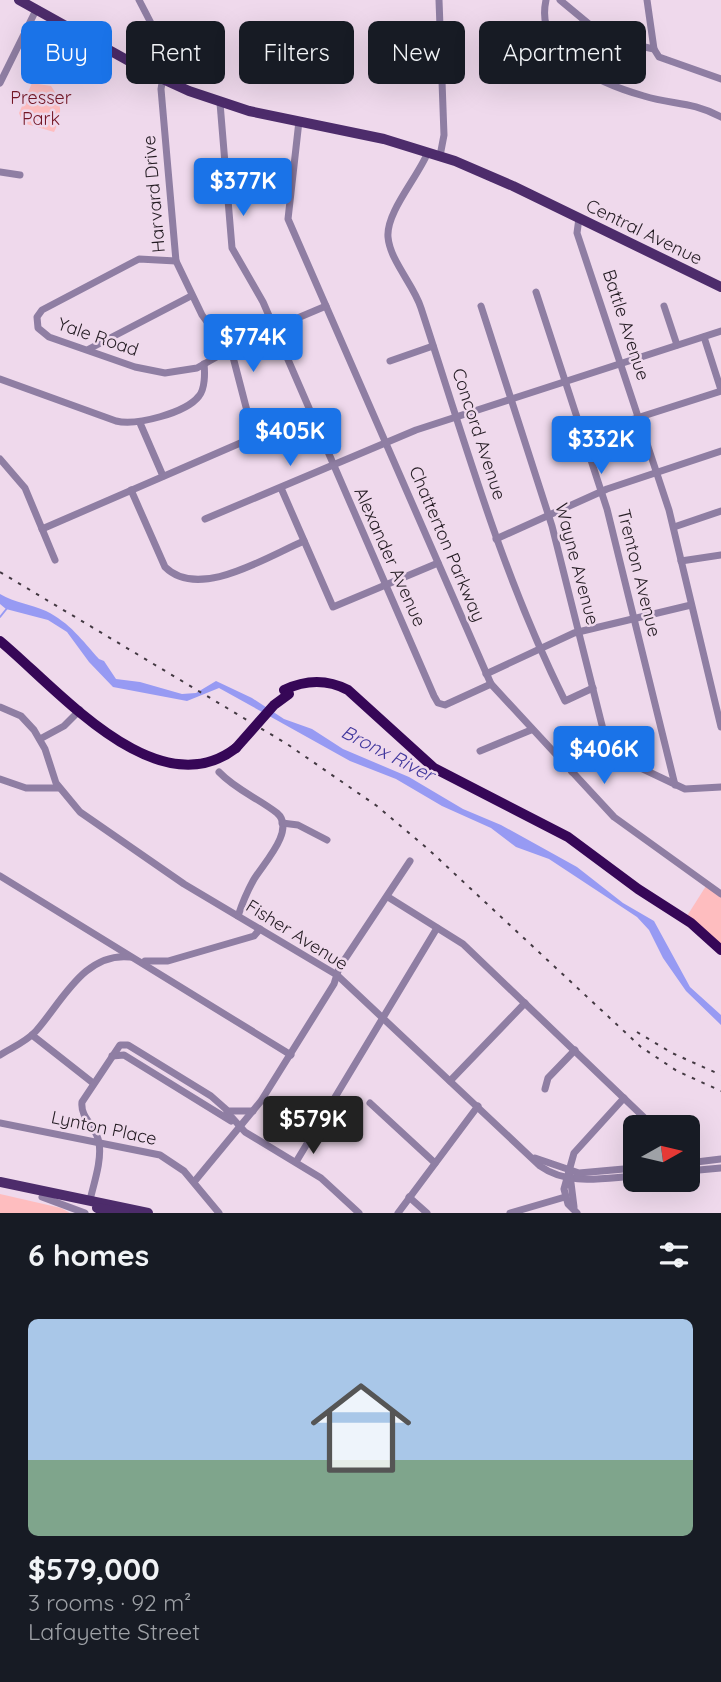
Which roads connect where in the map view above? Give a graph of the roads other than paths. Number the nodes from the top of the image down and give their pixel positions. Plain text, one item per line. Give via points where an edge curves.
1 (139, 0) edge
2 (439, 0) edge
3 (546, 0) edge
4 (560, 0) edge
5 (647, 0) edge
6 (27, 4) edge
7 (150, 21) edge
8 (654, 49) junction
9 (126, 59) edge
10 (721, 79) edge
11 (0, 83) edge
12 (162, 84) edge
13 (174, 84) edge
14 (220, 103) junction
15 (721, 117) edge
16 (299, 121) junction
17 (428, 152) junction
18 (440, 156) junction
19 (0, 172) edge
20 (20, 175) dead end
21 (579, 218) junction
22 (176, 261) junction
23 (721, 287) edge
24 (536, 292) dead end
25 (191, 296) junction
26 (326, 306) junction
27 (481, 306) dead end
28 (664, 306) dead end
29 (275, 330) junction
30 (721, 331) edge
31 (704, 337) junction
32 (104, 341) junction
33 (677, 345) junction
34 (433, 346) junction
35 (89, 349) junction
36 (229, 351) junction
37 (106, 356) junction
38 (390, 360) dead end
39 (622, 363) junction
40 (204, 364) junction
41 (0, 379) edge
42 (566, 381) junction
43 (721, 391) edge
44 (511, 399) junction
45 (456, 416) junction
46 (640, 418) junction
47 (140, 423) junction
48 (583, 435) junction
49 (386, 443) junction
50 (721, 451) edge
51 (0, 460) edge
52 (333, 466) junction
53 (657, 472) junction
54 (163, 476) junction
55 (281, 488) junction
56 (131, 491) junction
57 (601, 491) junction
58 (721, 512) edge
59 (549, 515) junction
60 (205, 519) dead end
61 (674, 527) junction
62 (42, 529) junction
63 (496, 539) junction
64 (304, 541) junction
65 (721, 555) edge
66 (55, 560) dead end
67 (681, 561) junction
68 (438, 563) junction
69 (386, 586) junction
70 (691, 605) junction
71 (635, 618) junction
72 (579, 632) junction
73 (0, 633) edge
74 (0, 641) edge
75 (539, 649) junction
76 (486, 674) junction
77 (491, 684) junction
78 (593, 688) junction
79 (286, 692) junction
80 (717, 699) edge
81 (0, 707) edge
82 (80, 710) junction
83 (721, 727) edge
84 (531, 730) junction
85 (40, 739) junction
86 (234, 746) junction
87 (480, 751) dead end
88 (609, 753) junction
89 (219, 772) dead end
90 (572, 772) junction
91 (0, 779) edge
92 (675, 785) junction
93 (721, 787) edge
94 (58, 788) junction
95 (282, 823) junction
96 (327, 840) dead end
97 (410, 861) dead end
98 (1, 879) edge
99 (721, 894) edge
100 (388, 897) junction
101 (238, 916) junction
102 (437, 928) junction
103 (260, 929) junction
104 (721, 950) edge
105 (138, 959) junction
106 (721, 959) edge
107 (337, 975) junction
108 (525, 1003) junction
109 (382, 1018) junction
110 (32, 1035) junction
111 (575, 1050) junction
112 (0, 1055) edge
113 (291, 1055) junction
114 (112, 1056) junction
115 (450, 1081) junction
116 (93, 1083) junction
117 (544, 1088) dead end
118 (624, 1098) junction
119 (370, 1103) dead end
120 (478, 1106) junction
121 (225, 1110) junction
122 (253, 1111) junction
123 (642, 1115) edge
124 (86, 1119) junction
125 (0, 1123) edge
126 (241, 1126) junction
127 (77, 1138) junction
128 (99, 1142) junction
129 (721, 1159) edge
130 (296, 1162) junction
131 (700, 1162) edge
132 (435, 1163) junction
133 (721, 1168) edge
134 (623, 1169) edge
135 (700, 1170) edge
136 (569, 1175) junction
137 (623, 1176) edge
138 (0, 1182) edge
139 (194, 1182) junction
140 (0, 1189) edge
141 (43, 1197) junction
142 (409, 1197) junction
143 (565, 1197) junction
144 (90, 1200) junction
145 (72, 1210) edge
146 (575, 1210) edge
147 (102, 1211) edge
148 (85, 1213) edge
149 (125, 1213) edge
150 (148, 1213) edge
151 (219, 1213) edge
152 (359, 1213) edge
153 (398, 1213) edge
154 (427, 1213) edge
155 (510, 1213) edge

1 - 7 street, Harvard Drive
2 - 18 street via 444,135
3 - 15 street via 547,27 574,65 633,93 697,105
4 - 8 street via 607,39
5 - 8 street
6 - 9 main road, Central Avenue
6 - 11 street
8 - 10 street via 659,57
12 - 22 street, Harvard Drive
13 - 14 main road, Central Avenue
14 - 16 main road, Central Avenue
14 - 29 street, Alexander Avenue via 232,248
16 - 17 main road, Central Avenue
16 - 26 street, Chatterton Parkway via 287,216
17 - 18 main road, Central Avenue
17 - 34 street, Concord Avenue via 393,214 388,234 416,294
18 - 21 main road, Central Avenue
19 - 20 street
21 - 23 main road, Central Avenue
21 - 39 street, Battle Avenue via 577,235
22 - 25 street, Harvard Drive
22 - 35 street, Yale Road via 139,260 38,314 36,323 43,333
24 - 42 street, Trenton Avenue
25 - 32 street
25 - 36 street, Harvard Drive
26 - 29 street, Yale Road
26 - 49 street, Chatterton Parkway
27 - 44 street, Wayne Avenue
28 - 33 street
29 - 36 street, Yale Road
29 - 52 street, Alexander Avenue
30 - 31 street
31 - 33 street
31 - 43 street
32 - 35 street
32 - 37 street
33 - 39 street
34 - 38 street
34 - 45 street, Concord Avenue
35 - 37 street, Yale Road
36 - 40 street, Yale Road
36 - 54 street, Harvard Drive via 252,424 250,437
37 - 40 street, Yale Road via 158,372 181,372
39 - 42 street
39 - 46 street, Battle Avenue
40 - 47 street via 199,397
41 - 47 street via 116,421
42 - 44 street
42 - 48 street, Trenton Avenue
43 - 46 street
44 - 45 street
44 - 59 street, Wayne Avenue
45 - 49 street
45 - 63 street, Concord Avenue
46 - 48 street
46 - 53 street, Battle Avenue
47 - 54 street
48 - 57 street, Trenton Avenue
49 - 52 street
49 - 68 street, Chatterton Parkway
50 - 53 street
51 - 62 street via 25,488
52 - 55 street
52 - 69 street, Alexander Avenue
53 - 57 street
53 - 61 street, Battle Avenue
54 - 56 street, Harvard Drive
55 - 60 street
55 - 64 street
56 - 62 street, Harvard Drive
56 - 64 street via 164,564 175,573 215,579
57 - 59 street
57 - 71 street, Trenton Avenue
58 - 61 street
59 - 63 street
59 - 72 street, Wayne Avenue
61 - 67 street, Battle Avenue
62 - 66 street
63 - 75 street, Concord Avenue
64 - 69 street via 334,607
65 - 67 street
67 - 70 street, Battle Avenue
68 - 69 street
68 - 76 street, Chatterton Parkway
69 - 77 street, Alexander Avenue via 442,705
70 - 71 street
70 - 80 street, Battle Avenue
71 - 72 street
71 - 92 street, Trenton Avenue
72 - 75 street
72 - 78 street, Wayne Avenue
73 - 86 highway via 137,747 161,756 191,759
74 - 82 highway
75 - 76 street
75 - 78 street, Concord Avenue via 565,701
76 - 77 street, Chatterton Parkway
77 - 84 street, Chatterton Parkway
78 - 88 street, Wayne Avenue
79 - 86 highway, bridge
79 - 104 highway via 314,682 348,690 433,768 560,832 691,923
79 - 106 highway via 316,688 345,695 434,776 561,840 691,930
80 - 83 street, Battle Avenue
81 - 85 street via 24,719
82 - 85 street via 61,729
82 - 86 highway via 122,745 159,761 204,763
84 - 87 street
84 - 90 street, Chatterton Parkway
85 - 94 street
88 - 90 street via 588,758
88 - 92 street
89 - 95 street via 279,815
90 - 99 street, Chatterton Parkway via 628,829
91 - 94 street via 26,788
92 - 93 street via 693,790
94 - 101 street, Fisher Avenue via 80,812 129,848
95 - 96 street via 298,825
95 - 101 street via 277,844 253,880
97 - 100 street
98 - 105 street
100 - 102 street
100 - 107 street
101 - 103 street, Fisher Avenue
102 - 108 street via 463,944
102 - 109 street
103 - 105 street via 254,936 174,960
103 - 107 street, Fisher Avenue
105 - 110 street via 117,957 88,970
105 - 113 street
107 - 109 street, Fisher Avenue
107 - 113 street
108 - 111 street
108 - 115 street
109 - 115 street, Fisher Avenue
109 - 130 street
110 - 112 street
110 - 116 street
111 - 117 street
111 - 118 street
113 - 122 street
114 - 116 street
114 - 121 street via 120,1045 128,1045 211,1096
114 - 126 street via 124,1055
115 - 120 street, Fisher Avenue
116 - 124 street via 82,1102
118 - 123 street
118 - 136 street via 576,1148
119 - 132 street
120 - 132 street
120 - 136 street, Fisher Avenue via 535,1158
121 - 122 street
121 - 126 street
122 - 126 street
124 - 127 street via 90,1133
124 - 128 street via 96,1129
125 - 127 street, Lynton Place
126 - 130 street
126 - 139 street
127 - 128 street, Lynton Place
128 - 139 street, Lynton Place via 160,1155
128 - 144 street
129 - 131 street
130 - 152 street
132 - 142 street
133 - 135 street
134 - 136 street
136 - 137 street
136 - 143 street
136 - 146 street
138 - 144 main road
139 - 151 street, Lynton Place
140 - 141 main road
141 - 145 street
141 - 147 main road
142 - 153 street
142 - 154 street
143 - 146 street
143 - 155 street
144 - 147 street
144 - 150 main road
145 - 148 street
147 - 149 main road

